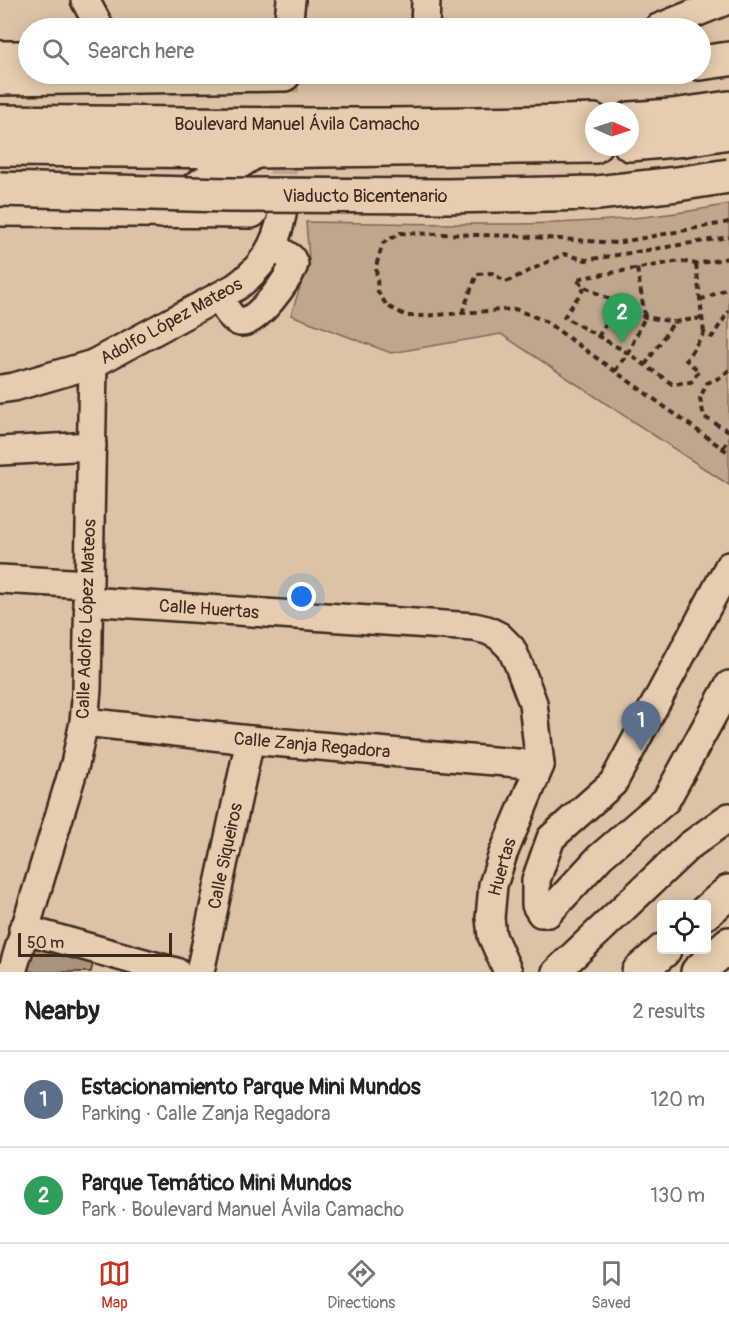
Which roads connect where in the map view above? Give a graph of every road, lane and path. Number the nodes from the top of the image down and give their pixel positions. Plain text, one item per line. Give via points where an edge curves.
1 (85, 0) edge
2 (291, 0) edge
3 (426, 0) edge
4 (728, 0) edge
5 (95, 18) edge
6 (289, 18) edge
7 (425, 18) edge
8 (683, 18) edge
9 (0, 55) edge
10 (18, 56) edge
11 (729, 59) edge
12 (711, 61) edge
13 (0, 78) edge
14 (18, 78) edge
15 (729, 108) edge
16 (639, 118) edge
17 (585, 121) edge
18 (0, 122) edge
19 (729, 132) edge
20 (639, 143) edge
21 (585, 146) edge
22 (0, 149) edge
23 (255, 151) junction
24 (729, 176) edge
25 (729, 188) edge
26 (0, 189) edge
27 (0, 209) edge
28 (162, 211) junction
29 (282, 215) tunnel mouth
30 (729, 222) edge
31 (729, 237) edge
32 (273, 246) junction
33 (729, 258) edge
34 (696, 264) junction
35 (637, 268) junction
36 (585, 287) junction
37 (729, 288) edge
38 (218, 297) junction
39 (700, 300) junction
40 (618, 304) junction
41 (729, 311) edge
42 (462, 313) junction
43 (645, 317) junction
44 (702, 318) junction
45 (674, 322) junction
46 (704, 333) junction
47 (598, 337) junction
48 (628, 353) junction
49 (93, 364) junction
50 (645, 365) junction
51 (729, 370) edge
52 (615, 371) junction
53 (0, 389) edge
54 (729, 431) edge
55 (729, 439) edge
56 (92, 446) junction
57 (723, 448) junction
58 (0, 451) edge
59 (729, 453) edge
60 (729, 566) edge
61 (0, 579) edge
62 (88, 592) junction
63 (729, 685) edge
64 (84, 722) junction
65 (250, 740) junction
66 (540, 765) junction
67 (729, 817) edge
68 (729, 892) edge
69 (711, 908) edge
70 (23, 929) junction
71 (729, 944) edge
72 (659, 954) edge
73 (12, 972) edge
74 (176, 972) edge
75 (200, 972) edge
76 (508, 972) edge
77 (556, 972) edge
78 (639, 972) edge
79 (698, 972) edge

1 - 5 street
2 - 6 street
3 - 7 street
4 - 8 street
9 - 10 street
11 - 12 main road
13 - 14 main road
15 - 16 main road
17 - 18 main road, Boulevard Manuel Ávila Camacho via 335,125
19 - 20 main road
21 - 23 main road, Boulevard Manuel Ávila Camacho
22 - 23 main road, Boulevard Manuel Ávila Camacho
23 - 28 main road
24 - 26 main road, Viaducto Bicentenario, bridge via 597,193 448,196
25 - 28 main road via 643,199 504,208
27 - 28 main road
29 - 32 street, Adolfo López Mateos
30 - 42 path via 616,243 400,233 383,243 376,275 378,292 387,306 406,316
31 - 42 path via 586,260 564,254 506,282 492,273 477,274
32 - 38 street, Adolfo López Mateos via 256,271
32 - 38 street via 294,264 281,288 264,307 242,322 235,320
33 - 34 path
34 - 35 path via 680,261
34 - 39 path
35 - 36 path via 576,279
35 - 43 path
36 - 40 path
36 - 47 path via 564,317
37 - 39 path
38 - 49 street, Adolfo López Mateos
39 - 44 path
40 - 43 path
40 - 47 path
41 - 46 path via 712,337
42 - 52 path via 515,309 545,321
43 - 45 path
43 - 48 path
44 - 45 path
44 - 46 path
45 - 50 path
46 - 50 path via 686,360 699,371 691,382 672,384
47 - 48 path
48 - 50 path
48 - 52 path
49 - 53 street, Adolfo López Mateos
49 - 56 street, Calle Adolfo López Mateos
51 - 54 path via 707,383 700,398 704,417
52 - 57 path
55 - 57 path
56 - 58 street
56 - 62 street, Calle Adolfo López Mateos
57 - 59 path
60 - 63 street via 613,783 551,838 536,880 536,905 541,913 548,914 600,857 666,800
61 - 62 street, Calle Huertas
62 - 64 street, Calle Adolfo López Mateos
62 - 66 street, Calle Huertas via 488,630 511,648 518,663 533,703
64 - 65 street, Calle Zanja Regadora
64 - 70 street, Calle Adolfo López Mateos via 75,764
65 - 66 street, Calle Zanja Regadora
65 - 75 street, Calle Siqueiros
66 - 76 street, Huertas via 493,885 492,936
67 - 77 street via 689,846
68 - 69 main road
70 - 73 street, Calle Adolfo López Mateos
70 - 74 street
71 - 79 main road
72 - 78 main road

